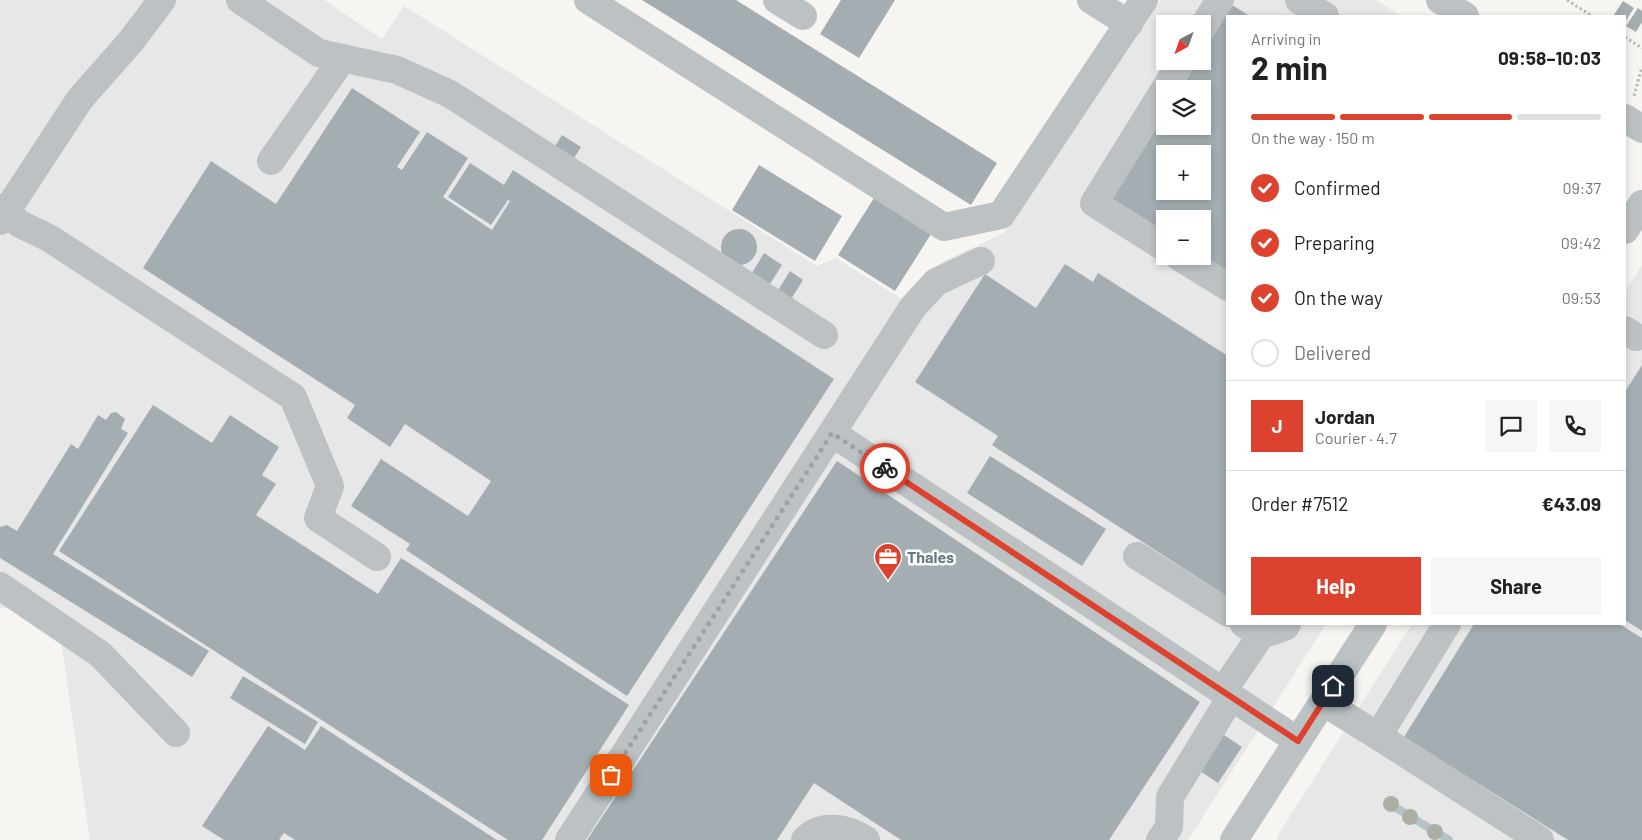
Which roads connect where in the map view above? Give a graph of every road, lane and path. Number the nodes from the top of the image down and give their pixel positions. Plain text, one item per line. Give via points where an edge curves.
1 (162, 0) edge
2 (240, 0) edge
3 (588, 0) edge
4 (777, 0) edge
5 (1091, 0) edge
6 (1144, 0) edge
7 (1220, 0) edge
8 (1299, 0) edge
9 (1440, 0) edge
10 (1567, 0) edge
11 (1210, 15) edge
12 (1323, 15) edge
13 (1464, 15) edge
14 (1590, 15) edge
15 (803, 16) dead end
16 (1129, 24) junction
17 (1626, 38) edge
18 (1642, 48) edge
19 (343, 58) junction
20 (1176, 70) edge
21 (1626, 119) edge
22 (1642, 129) edge
23 (271, 162) dead end
24 (1642, 204) edge
25 (2, 214) edge
26 (1626, 228) edge
27 (1156, 242) edge
28 (981, 261) dead end
29 (1193, 265) edge
30 (1226, 286) edge
31 (824, 335) dead end
32 (832, 433) junction
33 (1137, 556) dead end
34 (377, 558) dead end
35 (0, 586) edge
36 (1226, 612) edge
37 (1286, 625) edge
38 (1372, 625) edge
39 (1447, 625) edge
40 (1252, 629) edge
41 (1227, 694) junction
42 (1323, 702) junction
43 (176, 733) dead end
44 (1378, 736) junction
45 (1298, 741) junction
46 (569, 840) edge
47 (805, 840) edge
48 (866, 840) edge
49 (1160, 840) edge
50 (1234, 840) edge
51 (1540, 840) edge

1 - 25 street via 80,99
2 - 19 street via 319,53
3 - 16 street via 944,227 1000,214
4 - 15 street
5 - 16 street
6 - 16 street
7 - 11 street
8 - 12 street
9 - 13 street
10 - 14 path
17 - 18 path
19 - 23 street
19 - 31 street via 397,70 450,94
20 - 27 street via 1094,203
21 - 22 street
24 - 26 street
25 - 34 street via 49,238 293,397 330,486 318,518
28 - 32 street via 936,282 913,307
29 - 30 street
32 - 41 street
32 - 46 street
33 - 36 street
35 - 43 street via 100,654
37 - 40 street
38 - 42 street
39 - 44 street
40 - 41 street
41 - 45 street
41 - 49 street via 1170,797 1169,826
42 - 44 street
42 - 45 street
44 - 51 street
45 - 50 street
47 - 48 street via 820,830 833,829 845,830

